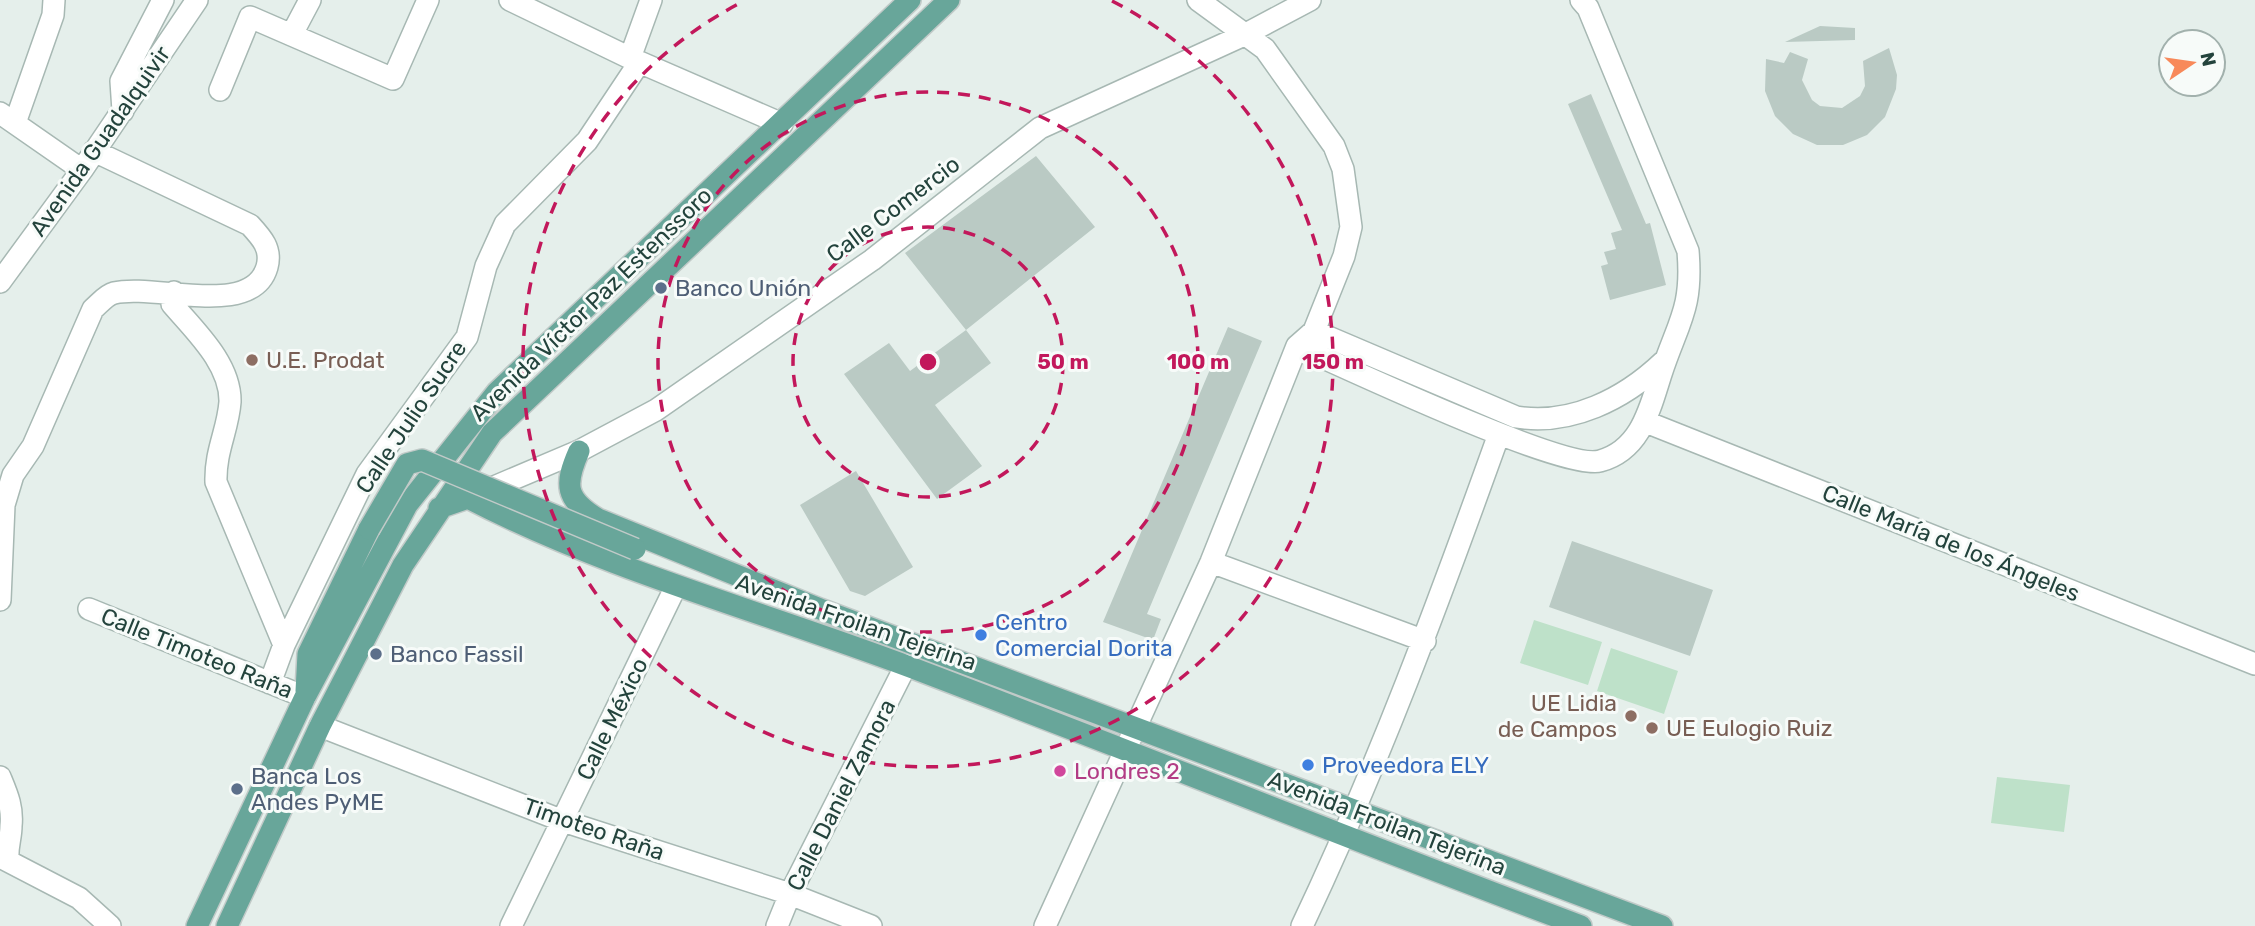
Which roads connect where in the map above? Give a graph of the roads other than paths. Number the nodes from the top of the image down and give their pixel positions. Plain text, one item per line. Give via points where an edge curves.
1 (54, 0) edge
2 (163, 0) edge
3 (197, 0) edge
4 (310, 0) edge
5 (428, 0) edge
6 (510, 0) edge
7 (651, 0) edge
8 (910, 0) edge
9 (949, 0) edge
10 (1198, 0) edge
11 (1310, 0) edge
12 (1581, 0) edge
13 (292, 34) junction
14 (1244, 35) junction
15 (634, 60) junction
16 (220, 90) dead end
17 (123, 111) junction
18 (8, 118) edge
19 (782, 124) junction
20 (94, 151) junction
21 (82, 170) junction
22 (3, 272) edge
23 (174, 292) junction
24 (1314, 331) junction
25 (1297, 346) junction
26 (1666, 359) junction
27 (1646, 422) junction
28 (1499, 434) junction
29 (579, 450) junction
30 (468, 498) junction
31 (439, 508) junction
32 (1211, 562) junction
33 (676, 586) junction
34 (0, 600) edge
35 (89, 609) dead end
36 (820, 609) junction
37 (1425, 641) junction
38 (285, 645) junction
39 (2255, 664) edge
40 (906, 665) junction
41 (270, 683) junction
42 (305, 697) junction
43 (320, 726) junction
44 (1137, 729) junction
45 (1125, 750) junction
46 (0, 777) edge
47 (1355, 811) junction
48 (564, 821) junction
49 (1345, 835) junction
50 (4, 858) edge
51 (790, 894) junction
52 (1584, 899) junction
53 (1578, 925) edge
54 (110, 926) edge
55 (197, 926) edge
56 (227, 926) edge
57 (511, 926) edge
58 (777, 926) edge
59 (871, 926) edge
60 (1045, 926) edge
61 (1302, 926) edge
62 (1662, 926) edge

1 - 18 street via 53,15
2 - 17 street via 121,81
3 - 17 street, Avenida Guadalquivir
4 - 13 street
5 - 13 street via 393,79
6 - 15 street
7 - 15 street, Calle Julio Sucre
8 - 19 main road, Avenida Víctor Paz Estenssoro
9 - 31 main road, Avenida Víctor Paz Estenssoro via 492,433
10 - 14 street
11 - 14 street, Calle Comercio
12 - 26 street via 1688,251 1686,312
13 - 16 street via 250,17
14 - 24 street via 1265,49 1335,146 1343,169 1351,227
14 - 29 street, Calle Comercio via 1041,128 850,276 656,410
15 - 19 street
15 - 38 street, Calle Julio Sucre via 587,141 505,224 486,267 467,337 367,474
17 - 20 street, Avenida Guadalquivir
18 - 21 street
19 - 42 main road, Avenida Víctor Paz Estenssoro via 497,392 407,505
20 - 21 street, Avenida Guadalquivir
20 - 23 street via 250,225 264,240 270,256 264,276 252,289 212,296
21 - 22 street, Avenida Guadalquivir
23 - 34 street via 110,293 93,309 33,446 13,475 4,505
23 - 38 street via 172,304 217,358 228,385 230,403 215,459 216,482
24 - 25 street
24 - 26 street via 1516,417 1542,421 1617,397 1641,383
25 - 28 street
25 - 32 street
26 - 27 street
27 - 28 street via 1627,445 1600,462 1570,460
27 - 39 street, Calle María de los Ángeles
28 - 37 street
29 - 30 street, Calle Comercio
29 - 36 main road, Avenida Froilan Tejerina via 569,474 569,490 580,508
30 - 31 main road, Calle Comercio
30 - 33 main road, Avenida Froilan Tejerina via 526,528
31 - 43 main road, Avenida Víctor Paz Estenssoro via 402,565
32 - 37 street
32 - 44 street
33 - 40 main road, Avenida Froilan Tejerina
33 - 48 street, Calle México
35 - 41 street, Calle Timoteo Raña
36 - 42 main road, bridge via 789,610 422,460 407,464 369,529 308,654
36 - 44 main road, Avenida Froilan Tejerina
37 - 47 street
38 - 41 street, Calle Julio Sucre
40 - 45 main road, Avenida Froilan Tejerina
40 - 51 street, Calle Daniel Zamora
41 - 42 street, Calle Timoteo Raña
42 - 55 main road, Avenida Víctor Paz Estenssoro
43 - 48 street, Timoteo Raña
43 - 56 main road, Avenida Víctor Paz Estenssoro
44 - 45 street
44 - 47 main road, Avenida Froilan Tejerina
45 - 49 main road, Avenida Froilan Tejerina
45 - 60 street
46 - 50 street via 12,805
47 - 49 street
47 - 52 main road, Avenida Froilan Tejerina
48 - 51 street, Timoteo Raña
48 - 57 street, Calle México
49 - 53 main road, Avenida Froilan Tejerina
49 - 61 street
50 - 54 street via 79,898
51 - 58 street, Calle Daniel Zamora
51 - 59 street, Timoteo Raña
52 - 53 street
52 - 62 main road, Avenida Froilan Tejerina

